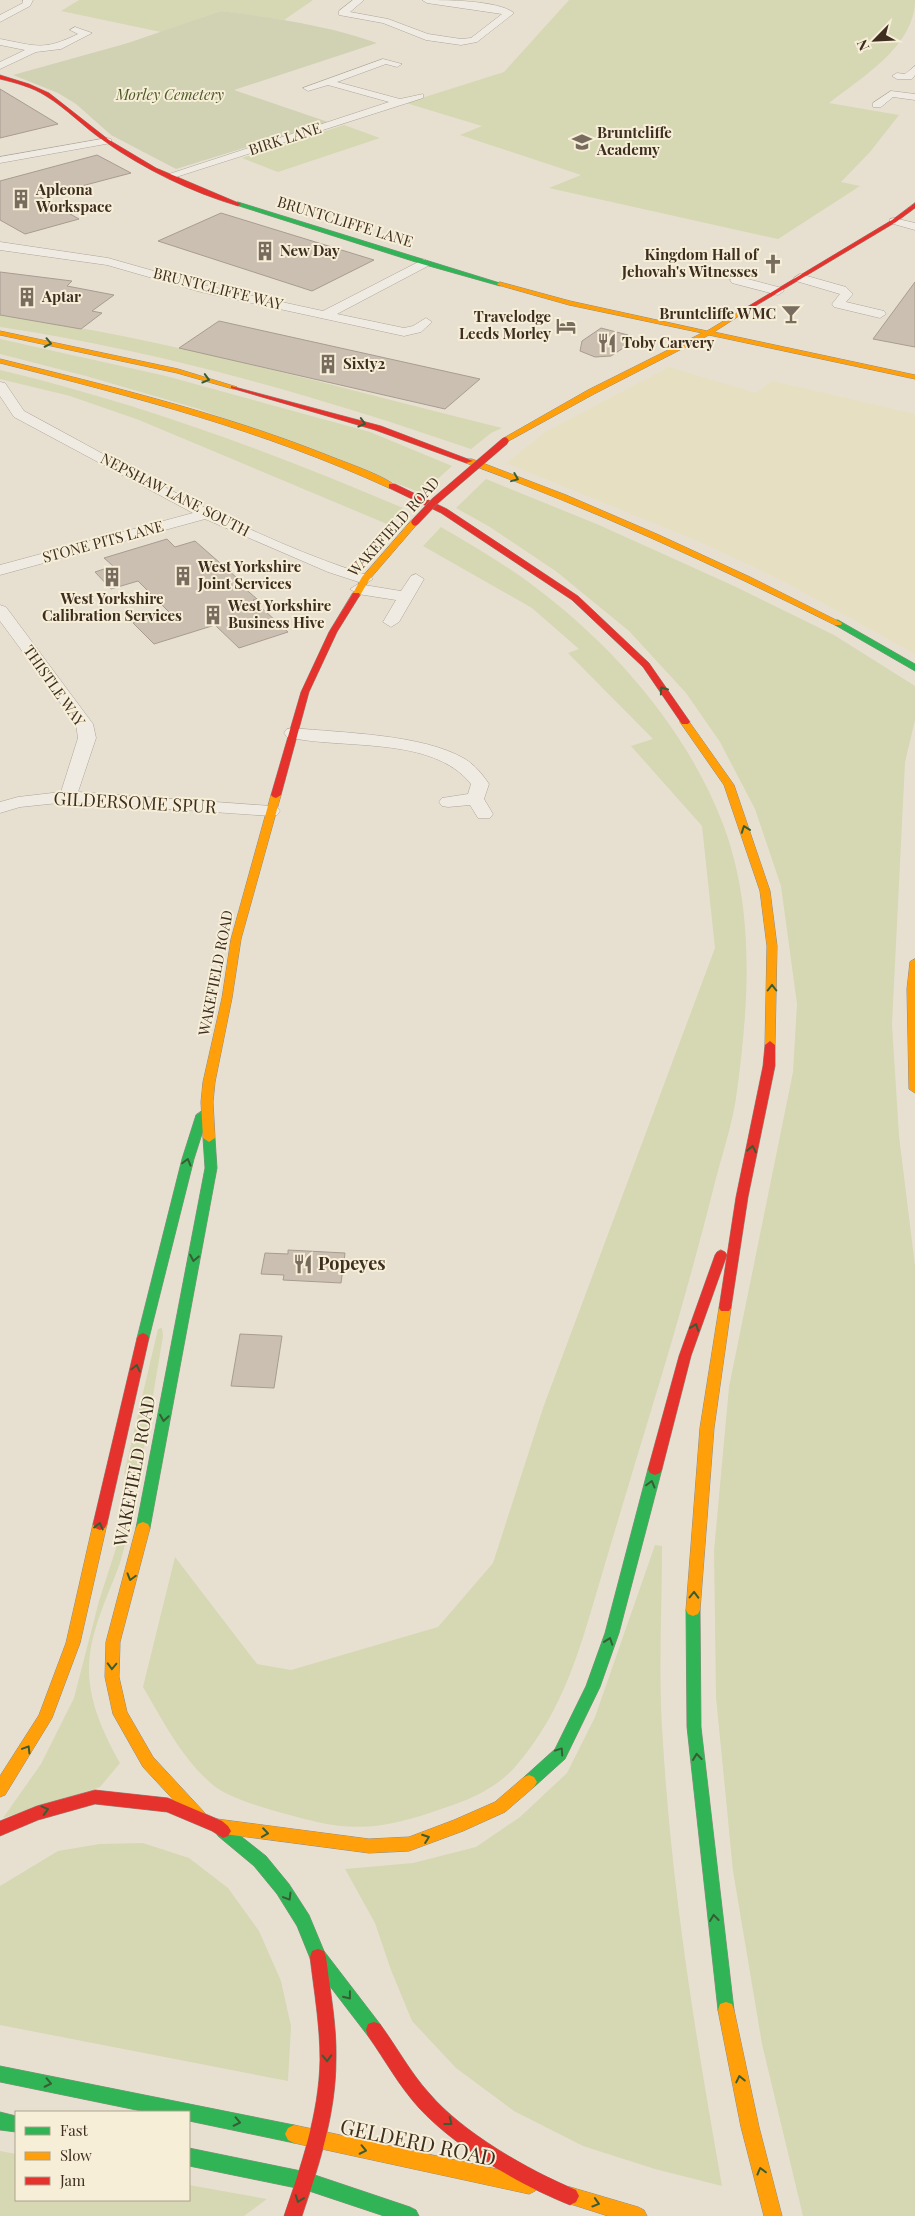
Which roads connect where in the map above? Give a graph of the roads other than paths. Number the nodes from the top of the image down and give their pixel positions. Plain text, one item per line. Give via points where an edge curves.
1 (28, 0) edge
2 (359, 0) edge
3 (427, 0) edge
4 (490, 0) edge
5 (481, 6) junction
6 (0, 19) edge
7 (75, 30) dead end
8 (0, 42) edge
9 (30, 50) junction
10 (397, 64) dead end
11 (0, 66) edge
12 (915, 69) edge
13 (0, 77) edge
14 (907, 77) edge
15 (330, 81) junction
16 (308, 88) dead end
17 (419, 96) dead end
18 (915, 97) edge
19 (401, 102) junction
20 (877, 105) dead end
21 (107, 141) junction
22 (0, 160) edge
23 (169, 176) junction
24 (915, 205) edge
25 (894, 221) junction
26 (915, 227) edge
27 (0, 246) edge
28 (424, 263) junction
29 (800, 278) junction
30 (736, 280) dead end
31 (778, 291) junction
32 (880, 314) dead end
33 (326, 315) junction
34 (628, 316) junction
35 (426, 322) dead end
36 (653, 331) dead end
37 (0, 333) edge
38 (708, 333) junction
39 (660, 342) dead end
40 (658, 359) junction
41 (0, 361) edge
42 (915, 377) edge
43 (0, 386) edge
44 (206, 514) junction
45 (0, 570) edge
46 (416, 579) dead end
47 (362, 584) junction
48 (406, 597) junction
49 (0, 610) edge
50 (391, 622) dead end
51 (915, 668) edge
52 (293, 733) junction
53 (68, 797) junction
54 (448, 802) dead end
55 (0, 808) edge
56 (271, 810) junction
57 (915, 962) edge
58 (915, 1089) edge
59 (207, 1102) junction
60 (742, 1197) junction
61 (189, 1210) junction
62 (0, 1790) edge
63 (201, 1818) junction
64 (217, 1826) junction
65 (0, 1829) edge
66 (318, 1957) junction
67 (0, 2074) edge
68 (177, 2111) edge
69 (190, 2114) edge
70 (0, 2121) edge
71 (15, 2124) edge
72 (315, 2140) junction
73 (190, 2157) edge
74 (306, 2182) junction
75 (554, 2191) junction
76 (293, 2216) edge
77 (410, 2216) edge
78 (638, 2216) edge
79 (773, 2216) edge

1 - 6 street via 27,4
2 - 5 street via 342,13 385,21 426,37 453,42 474,40 509,14
3 - 5 street
4 - 5 street
7 - 9 street via 91,34 58,47
8 - 9 street
9 - 11 street via 24,57
10 - 15 street via 386,61
12 - 14 street
13 - 21 main road, BRUNTCLIFFE LANE via 52,97
15 - 16 street
15 - 19 street
17 - 19 street, BIRK LANE
18 - 20 street via 891,94
19 - 23 street, BIRK LANE
21 - 22 street
21 - 23 main road, BRUNTCLIFFE LANE
23 - 28 main road, BRUNTCLIFFE LANE via 206,193
24 - 25 main road, WAKEFIELD ROAD
25 - 26 street
25 - 29 main road, WAKEFIELD ROAD
27 - 33 street, BRUNTCLIFFE WAY via 108,262 201,288
28 - 33 street
28 - 34 main road, BRUNTCLIFFE LANE via 569,304
29 - 31 main road, WAKEFIELD ROAD
29 - 32 street via 842,290 847,294 838,304
30 - 31 street
31 - 38 main road, WAKEFIELD ROAD
33 - 35 street, BRUNTCLIFFE WAY via 404,332 417,329
34 - 36 main road
34 - 38 main road, BRUNTCLIFFE LANE
37 -> 51 main road via 178,371 378,428 495,470 608,515 748,578 847,627
38 - 40 main road, WAKEFIELD ROAD
38 - 42 main road, BRUNTCLIFFE LANE
39 - 40 main road
40 - 47 main road, WAKEFIELD ROAD, bridge via 591,392 505,441 435,501
60 -> 41 main road via 768,1066 772,946 765,892 729,785 646,665 575,598 492,540 444,511 372,476 260,433 147,398
43 - 44 street, NEPSHAW LANE SOUTH via 19,414
44 - 45 street, STONE PITS LANE
44 - 47 street, NEPSHAW LANE SOUTH
46 - 48 street
47 - 48 street, NEPSHAW LANE SOUTH
47 - 52 main road, WAKEFIELD ROAD via 332,632 305,692
48 - 50 street
49 - 53 street, THISTLE WAY via 84,724 87,738
52 - 54 street via 392,745 445,756 470,770 480,784 480,807
52 - 56 main road, WAKEFIELD ROAD
53 - 55 street, GILDERSOME SPUR via 18,802
53 - 56 street, GILDERSOME SPUR
56 - 59 main road, WAKEFIELD ROAD via 236,939
57 - 58 main road via 912,989
61 -> 59 main road, WAKEFIELD ROAD via 188,1158
59 - 61 main road, WAKEFIELD ROAD via 211,1168
64 -> 60 main road via 370,1846 409,1844 500,1807 560,1754 593,1687 612,1633 685,1356
79 -> 60 main road via 750,2126 724,1996 695,1736 694,1592 707,1428
62 -> 61 main road, WAKEFIELD ROAD via 45,1718 73,1643 143,1336
61 -> 63 main road, WAKEFIELD ROAD via 140,1544 113,1642 112,1677 120,1714 134,1740 148,1762
63 - 64 main road
65 -> 63 main road via 37,1812 95,1797 168,1805
64 -> 66 main road via 260,1861 283,1888 303,1921
66 -> 72 main road via 327,2074
66 -> 75 main road via 433,2110 476,2143
67 -> 68 main road, GELDERD ROAD
69 -> 72 main road, GELDERD ROAD
70 - 71 main road
72 - 74 main road
72 -> 75 main road, GELDERD ROAD
73 - 74 main road
74 -> 76 main road
74 - 77 main road
75 -> 78 main road, GELDERD ROAD

